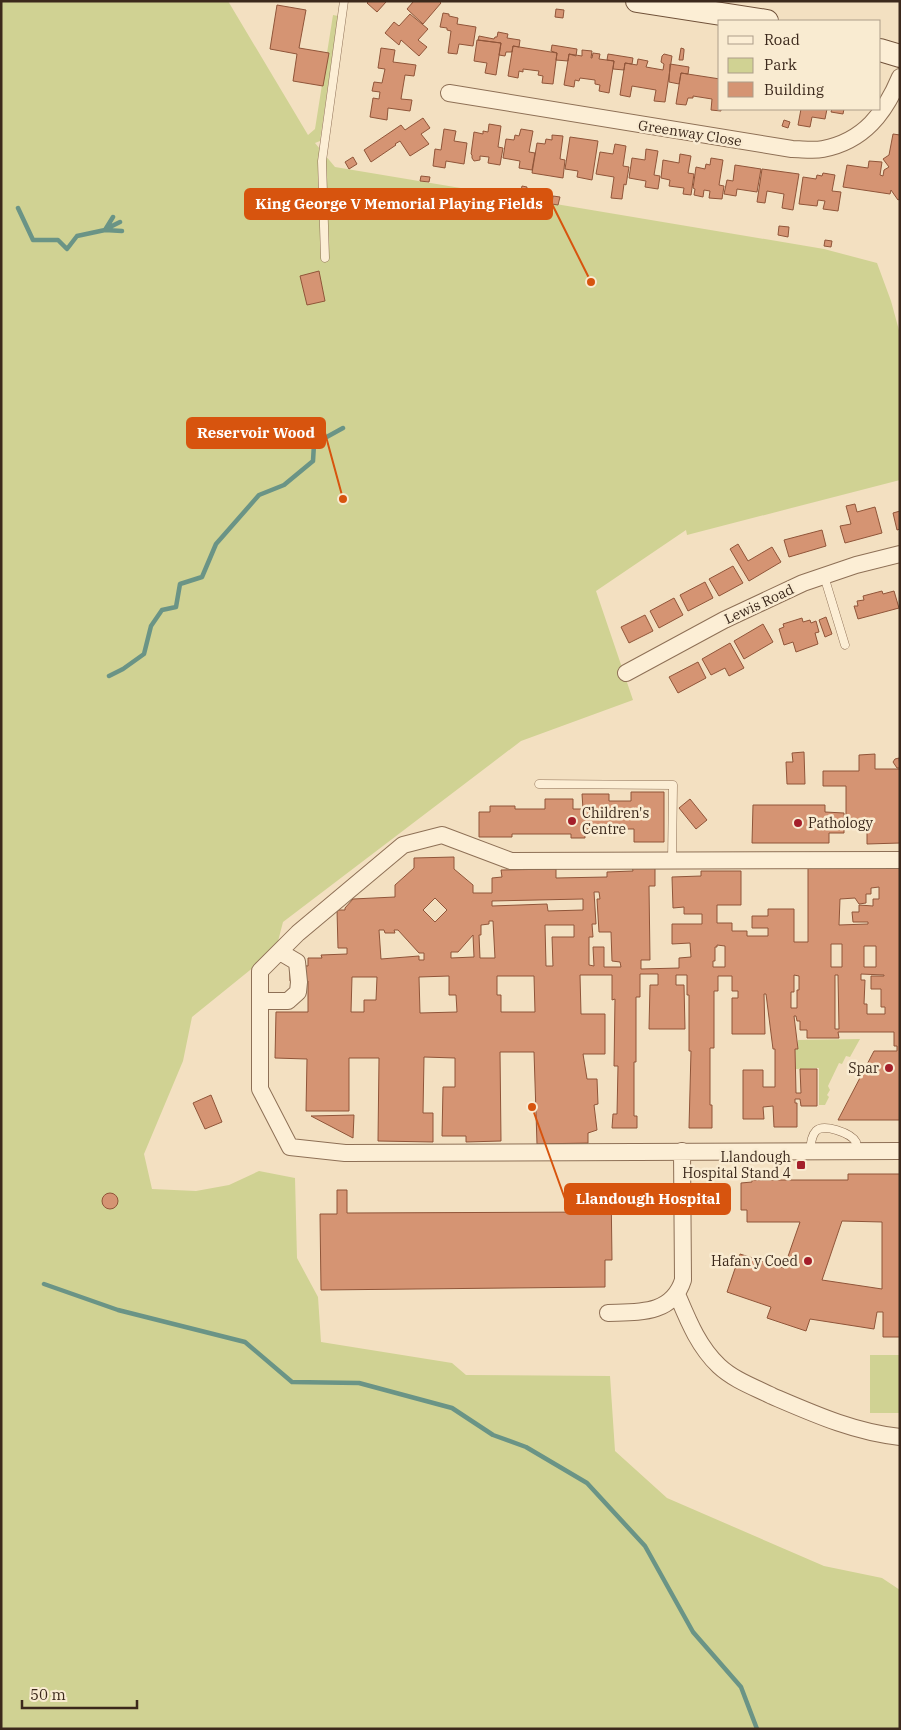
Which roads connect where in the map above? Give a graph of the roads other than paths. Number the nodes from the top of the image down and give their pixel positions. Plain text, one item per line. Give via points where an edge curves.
1 (344, 1) edge
2 (637, 1) edge
3 (760, 20) edge
4 (881, 50) edge
5 (900, 56) edge
6 (900, 77) edge
7 (449, 94) dead end
8 (325, 258) dead end
9 (900, 554) edge
10 (824, 576) junction
11 (845, 645) dead end
12 (626, 673) dead end
13 (539, 784) dead end
14 (900, 860) edge
15 (672, 861) junction
16 (280, 952) junction
17 (260, 1001) junction
18 (857, 1150) junction
19 (682, 1151) junction
20 (810, 1151) junction
21 (900, 1151) edge
22 (677, 1294) junction
23 (608, 1313) dead end
24 (900, 1437) edge

1 - 8 lane via 322,160
2 - 3 main road
4 - 5 main road
6 - 7 street, Greenway Close via 879,116 865,130 846,142 822,149 792,149
9 - 10 street, Lewis Road
10 - 11 lane
10 - 12 street, Lewis Road via 724,620
13 - 15 lane via 673,785
14 - 15 street
15 - 16 street via 511,861 442,835 422,839 403,846 298,933
16 - 17 street via 260,971
16 - 17 street via 297,962 298,992 288,1001
17 - 19 street via 260,1089 290,1147 356,1153
18 - 20 street
18 - 20 lane via 852,1138 824,1127 814,1135
18 - 21 street
19 - 20 street
19 - 22 street via 682,1280
22 - 23 street via 656,1309
22 - 24 street via 695,1336 728,1374 836,1423

